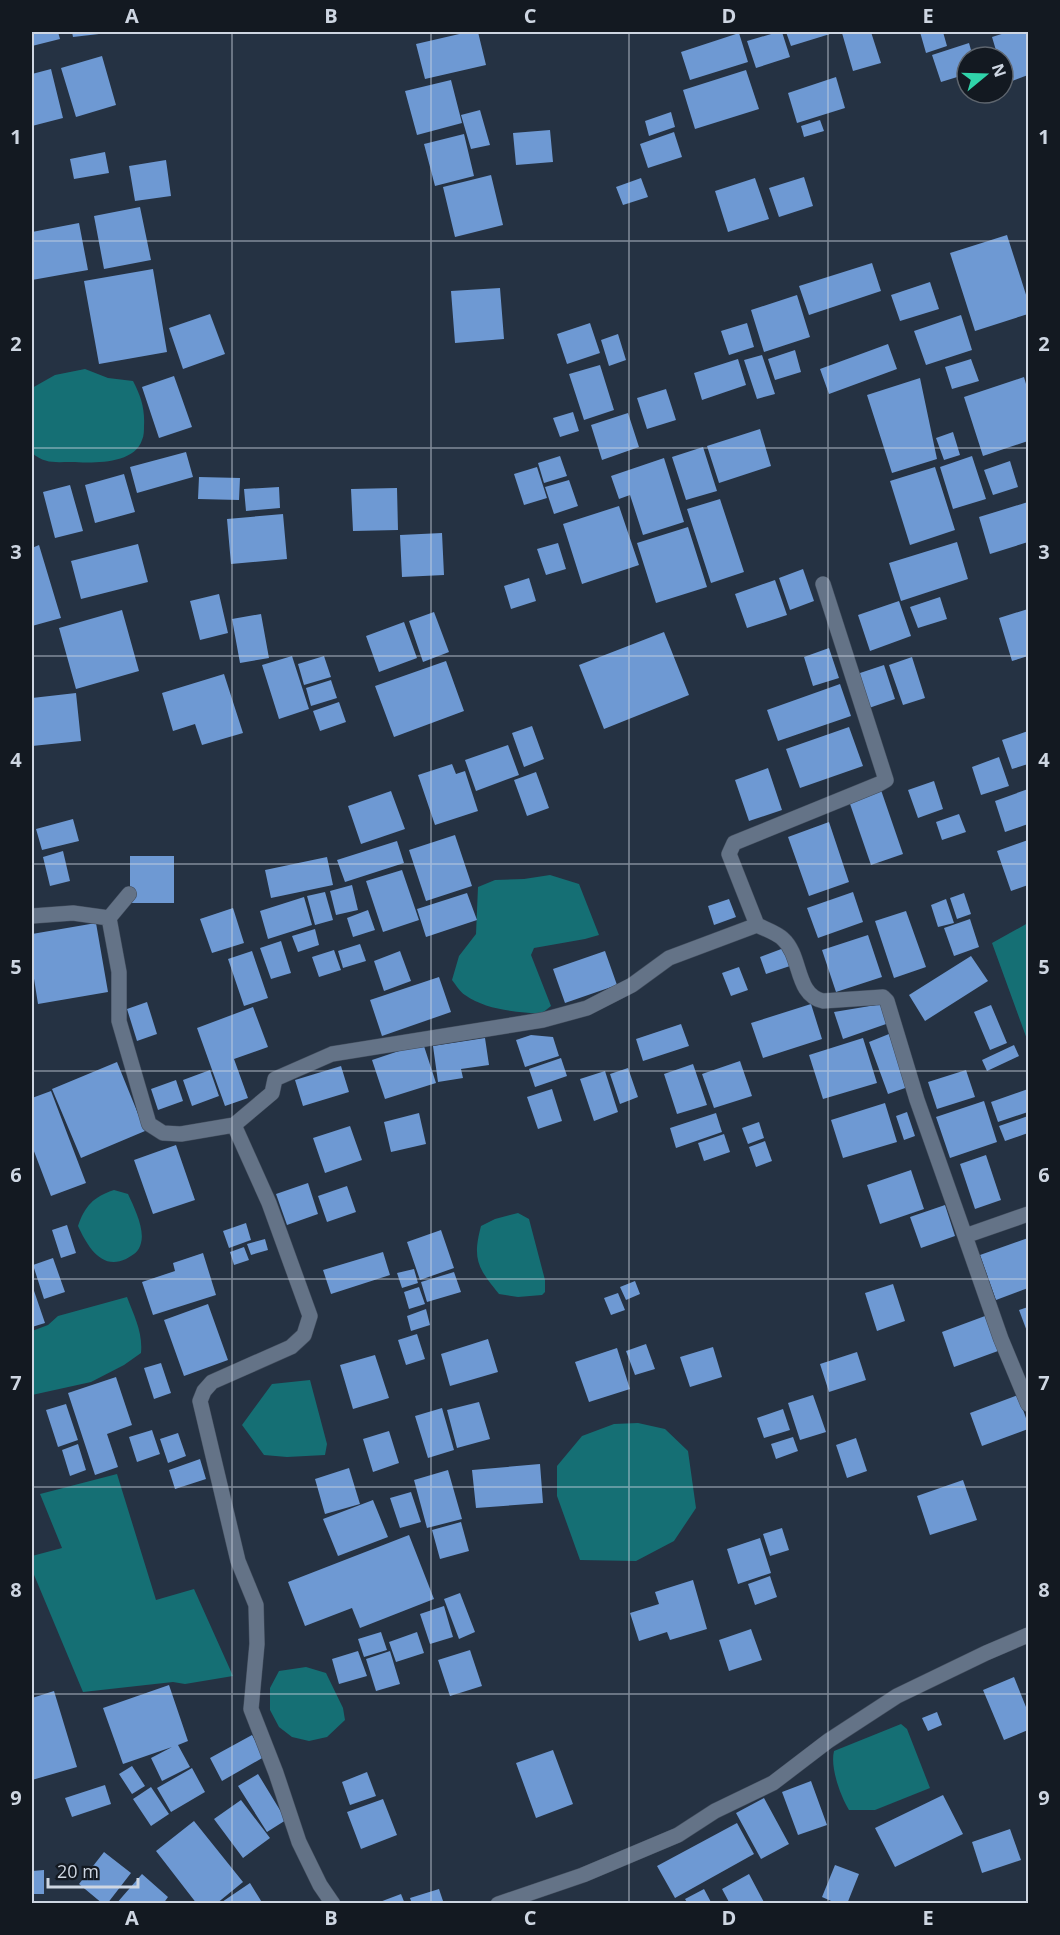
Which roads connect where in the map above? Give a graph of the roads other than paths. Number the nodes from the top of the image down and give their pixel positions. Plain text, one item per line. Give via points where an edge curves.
1 (823, 584) dead end
2 (129, 894) dead end
3 (32, 916) edge
4 (109, 918) junction
5 (757, 925) junction
6 (234, 1125) junction
7 (1029, 1214) edge
8 (965, 1236) junction
9 (1029, 1404) edge
10 (1029, 1635) edge
11 (333, 1904) edge
12 (498, 1904) edge

1 - 5 street via 886,780 734,843 729,854
2 - 4 street
3 - 4 street via 73,913
4 - 6 street via 118,972 120,1021 149,1124 163,1133 181,1134
5 - 6 street via 669,958 632,985 587,1008 543,1020 332,1054 275,1079 272,1093
5 - 8 street via 783,939 808,994 815,999 883,997 887,1001
6 - 11 street via 269,1203 310,1316 304,1335 291,1347 212,1382 200,1401 238,1561 256,1605 251,1708 299,1842
7 - 8 street
8 - 9 street via 1001,1339
10 - 12 street via 897,1696 773,1783 715,1810 678,1835 584,1875

